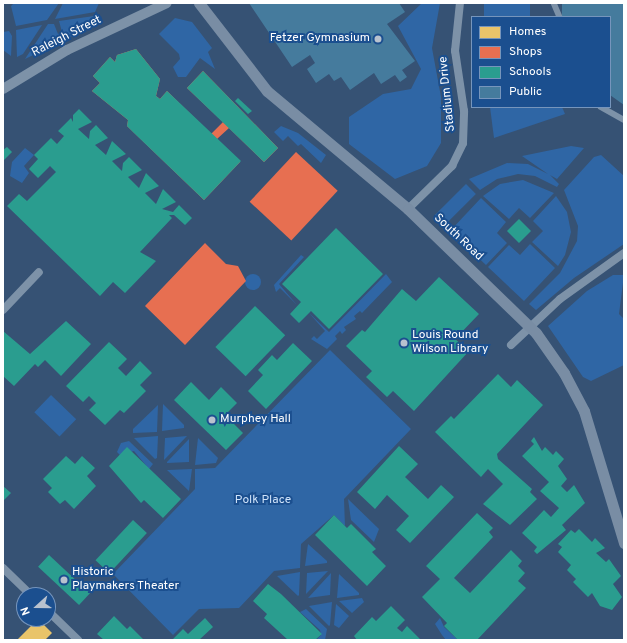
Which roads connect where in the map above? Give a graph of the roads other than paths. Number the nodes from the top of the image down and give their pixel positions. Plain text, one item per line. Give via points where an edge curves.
1 (167, 3) edge
2 (200, 3) edge
3 (460, 3) edge
4 (554, 3) edge
5 (560, 16) edge
6 (3, 89) edge
7 (603, 108) edge
8 (624, 120) edge
9 (408, 209) junction
10 (624, 253) edge
11 (39, 272) dead end
12 (3, 310) edge
13 (530, 326) junction
14 (511, 345) dead end
15 (624, 543) edge
16 (3, 568) edge
17 (23, 587) edge
18 (56, 619) edge
19 (78, 640) edge

1 - 6 street, Raleigh Street via 67,50
2 - 9 main road, South Road via 267,91
3 - 9 street, Stadium Drive via 456,51 464,111 463,143 452,166
4 - 5 street
7 - 8 street
9 - 13 main road, South Road
10 - 13 street via 580,283
11 - 12 street
13 - 14 street
13 - 15 main road, South Road via 564,373 584,412
16 - 17 street
18 - 19 street

